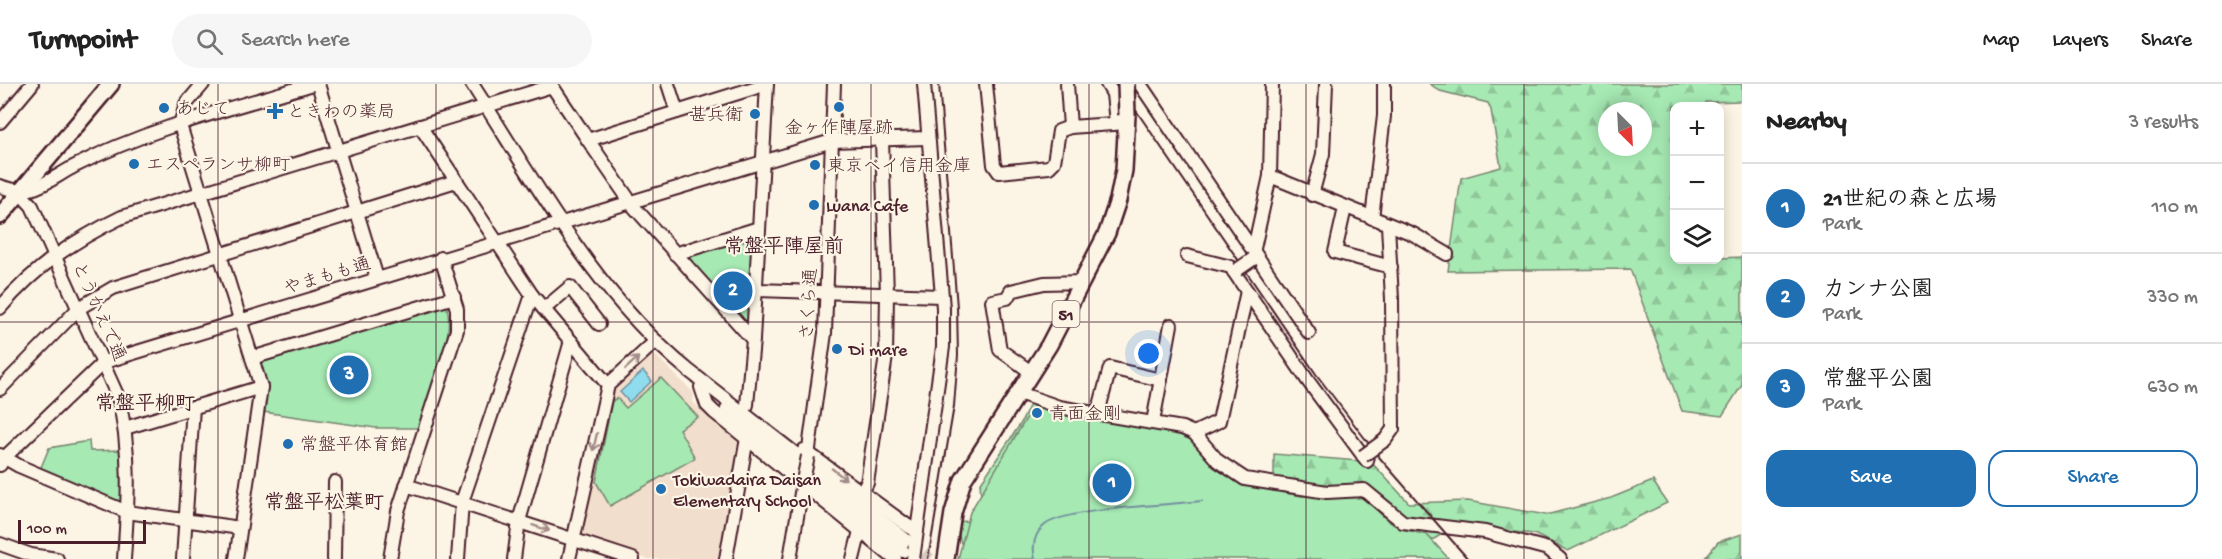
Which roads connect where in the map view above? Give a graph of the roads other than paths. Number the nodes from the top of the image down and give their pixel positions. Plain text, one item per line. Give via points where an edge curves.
1 (32, 84) edge
2 (111, 84) edge
3 (203, 84) edge
4 (313, 84) edge
5 (318, 84) edge
6 (472, 84) edge
7 (668, 84) edge
8 (767, 84) edge
9 (834, 84) edge
10 (924, 84) edge
11 (986, 84) edge
12 (1067, 84) edge
13 (1107, 84) edge
14 (1126, 84) edge
15 (1140, 84) edge
16 (1272, 84) edge
17 (1326, 84) edge
18 (1384, 84) edge
19 (555, 85) edge
20 (486, 106) junction
21 (677, 112) junction
22 (1123, 120) junction
23 (0, 122) edge
24 (180, 125) junction
25 (420, 126) junction
26 (1070, 127) junction
27 (927, 138) junction
28 (588, 140) junction
29 (882, 140) junction
30 (832, 141) junction
31 (338, 151) junction
32 (763, 160) junction
33 (1270, 176) junction
34 (456, 181) junction
35 (0, 186) edge
36 (20, 193) junction
37 (201, 193) junction
38 (1312, 195) junction
39 (629, 201) junction
40 (1345, 208) junction
41 (357, 212) junction
42 (0, 216) edge
43 (1372, 218) junction
44 (561, 222) junction
45 (1388, 225) junction
46 (759, 228) junction
47 (497, 242) junction
48 (55, 254) junction
49 (219, 254) junction
50 (675, 254) junction
51 (1447, 254) dead end
52 (1187, 256) dead end
53 (1254, 257) junction
54 (441, 258) junction
55 (1391, 267) junction
56 (1235, 271) junction
57 (377, 278) junction
58 (1082, 282) junction
59 (757, 290) junction
60 (1247, 291) junction
61 (827, 292) junction
62 (887, 294) junction
63 (532, 295) junction
64 (941, 296) junction
65 (454, 297) junction
66 (0, 308) edge
67 (79, 308) junction
68 (544, 309) junction
69 (239, 320) junction
70 (599, 324) dead end
71 (1171, 325) dead end
72 (1309, 333) dead end
73 (753, 340) junction
74 (571, 341) junction
75 (656, 341) junction
76 (252, 358) junction
77 (104, 362) junction
78 (688, 370) junction
79 (1031, 372) junction
80 (1161, 380) junction
81 (608, 384) junction
82 (261, 387) junction
83 (701, 387) junction
84 (0, 389) edge
85 (1019, 393) junction
86 (747, 405) junction
87 (193, 407) junction
88 (1098, 413) junction
89 (1153, 422) junction
90 (125, 428) junction
91 (1194, 433) junction
92 (747, 438) junction
93 (808, 454) junction
94 (1, 459) edge
95 (335, 482) dead end
96 (803, 482) junction
97 (406, 485) junction
98 (862, 492) junction
99 (462, 502) junction
100 (127, 512) junction
101 (186, 520) junction
102 (519, 521) junction
103 (240, 528) junction
104 (860, 531) junction
105 (917, 531) junction
106 (573, 538) junction
107 (0, 544) edge
108 (901, 550) edge
109 (625, 558) edge
110 (57, 559) edge
111 (124, 559) edge
112 (183, 559) edge
113 (236, 559) edge
114 (334, 559) edge
115 (390, 559) edge
116 (458, 559) edge
117 (514, 559) edge
118 (569, 559) edge
119 (726, 559) edge
120 (790, 559) edge
121 (853, 559) edge
122 (913, 559) edge
123 (946, 559) edge
124 (1560, 559) edge

1 - 23 street
2 - 36 main road
3 - 24 street via 186,104
4 - 24 street
5 - 31 street
6 - 20 street
7 - 21 street
8 - 21 street
8 - 32 street
9 - 30 street, さくら通
10 - 27 street
11 - 26 street via 994,165 999,172 1049,167 1054,162 1059,131
12 - 26 street
13 - 22 street
14 - 22 main road, 51, bridge
15 - 53 street
16 - 33 street
17 - 38 street via 1323,154
18 - 43 street
19 - 20 street
19 - 28 street
20 - 25 street
20 - 44 street
21 - 28 street
22 - 26 street
22 - 58 main road, 51 via 1124,170 1118,200 1107,233
24 - 36 street via 118,146
24 - 37 street
25 - 31 street
25 - 34 street
27 - 29 street, やまもも通
27 - 64 street
28 - 39 street
29 - 30 street, やまもも通
29 - 62 street
30 - 32 street, やまもも通
30 - 61 street, さくら通
31 - 37 street
31 - 41 street
32 - 39 street, やまもも通
32 - 46 street
33 - 38 street
33 - 53 street
34 - 41 street
34 - 47 street
35 - 36 street
36 - 42 main road
36 - 48 street, とうかえで通 via 32,206
37 - 48 street via 123,217 87,233
37 - 49 street
38 - 40 street
39 - 44 street, やまもも通
39 - 50 street
40 - 43 street
40 - 55 street via 1335,252
41 - 49 street
41 - 57 street
43 - 45 street
44 - 47 street, やまもも通
44 - 75 street via 592,267
45 - 51 street
45 - 55 street
46 - 50 street
46 - 59 street
47 - 54 street, やまもも通
47 - 63 street
48 - 66 street
48 - 67 street, とうかえで通
49 - 67 street via 129,281
49 - 69 street
50 - 73 street
52 - 56 street
53 - 56 street, bridge
53 - 72 street
54 - 57 street, やまもも通
54 - 65 street
55 - 60 street, bridge via 1394,429 1365,458
56 - 60 street
57 - 69 street, やまもも通
58 - 79 main road, 51
58 - 79 street via 1044,283 1011,291 1007,298 992,301 1000,350
59 - 61 street
59 - 73 street
60 - 91 street via 1220,421
61 - 62 street
61 - 93 street, さくら通 via 822,366
62 - 64 street
62 - 98 street via 883,377 867,483
63 - 68 street
63 - 99 street
64 - 105 street via 941,368
65 - 76 street
65 - 97 street via 454,344
67 - 77 street, とうかえで通
67 - 84 street
68 - 70 street via 570,286
68 - 74 street
69 - 76 street
69 - 77 street, やまもも通
71 - 80 street
73 - 86 street
74 - 81 street
74 - 102 street
75 - 78 street
81 -> 75 street
76 - 82 street
77 - 90 street, とうかえで通
77 - 94 street
78 - 83 street
78 - 86 street via 716,380
78 - 108 street
79 - 85 main road, 51
80 - 88 street via 1110,368
80 - 89 street
81 -> 106 street
82 - 87 street
82 - 103 street
83 - 92 street via 707,405
83 - 108 street
85 - 88 street via 1059,407
85 - 123 main road, 51 via 963,480
86 - 93 street
87 - 90 street
87 - 101 street
88 - 89 street
89 - 91 street
90 - 100 street, とうかえで通
91 - 124 street via 1218,461 1245,479 1327,492 1364,490 1402,522 1485,532 1548,549
92 - 96 street
92 - 119 street
93 - 96 street, さくら通, bridge
93 -> 98 street
94 - 100 street
95 - 114 street
96 - 104 street
96 - 120 street, さくら通
97 - 99 street
97 - 115 street
98 - 105 street
99 - 102 street
99 - 116 street
100 - 101 street
100 - 111 street, とうかえで通
101 - 103 street
101 - 112 street
102 -> 106 street
102 - 117 street
103 - 113 street
104 - 108 street
104 - 121 street
105 - 122 street
106 - 109 street
106 - 118 street
107 - 110 street

